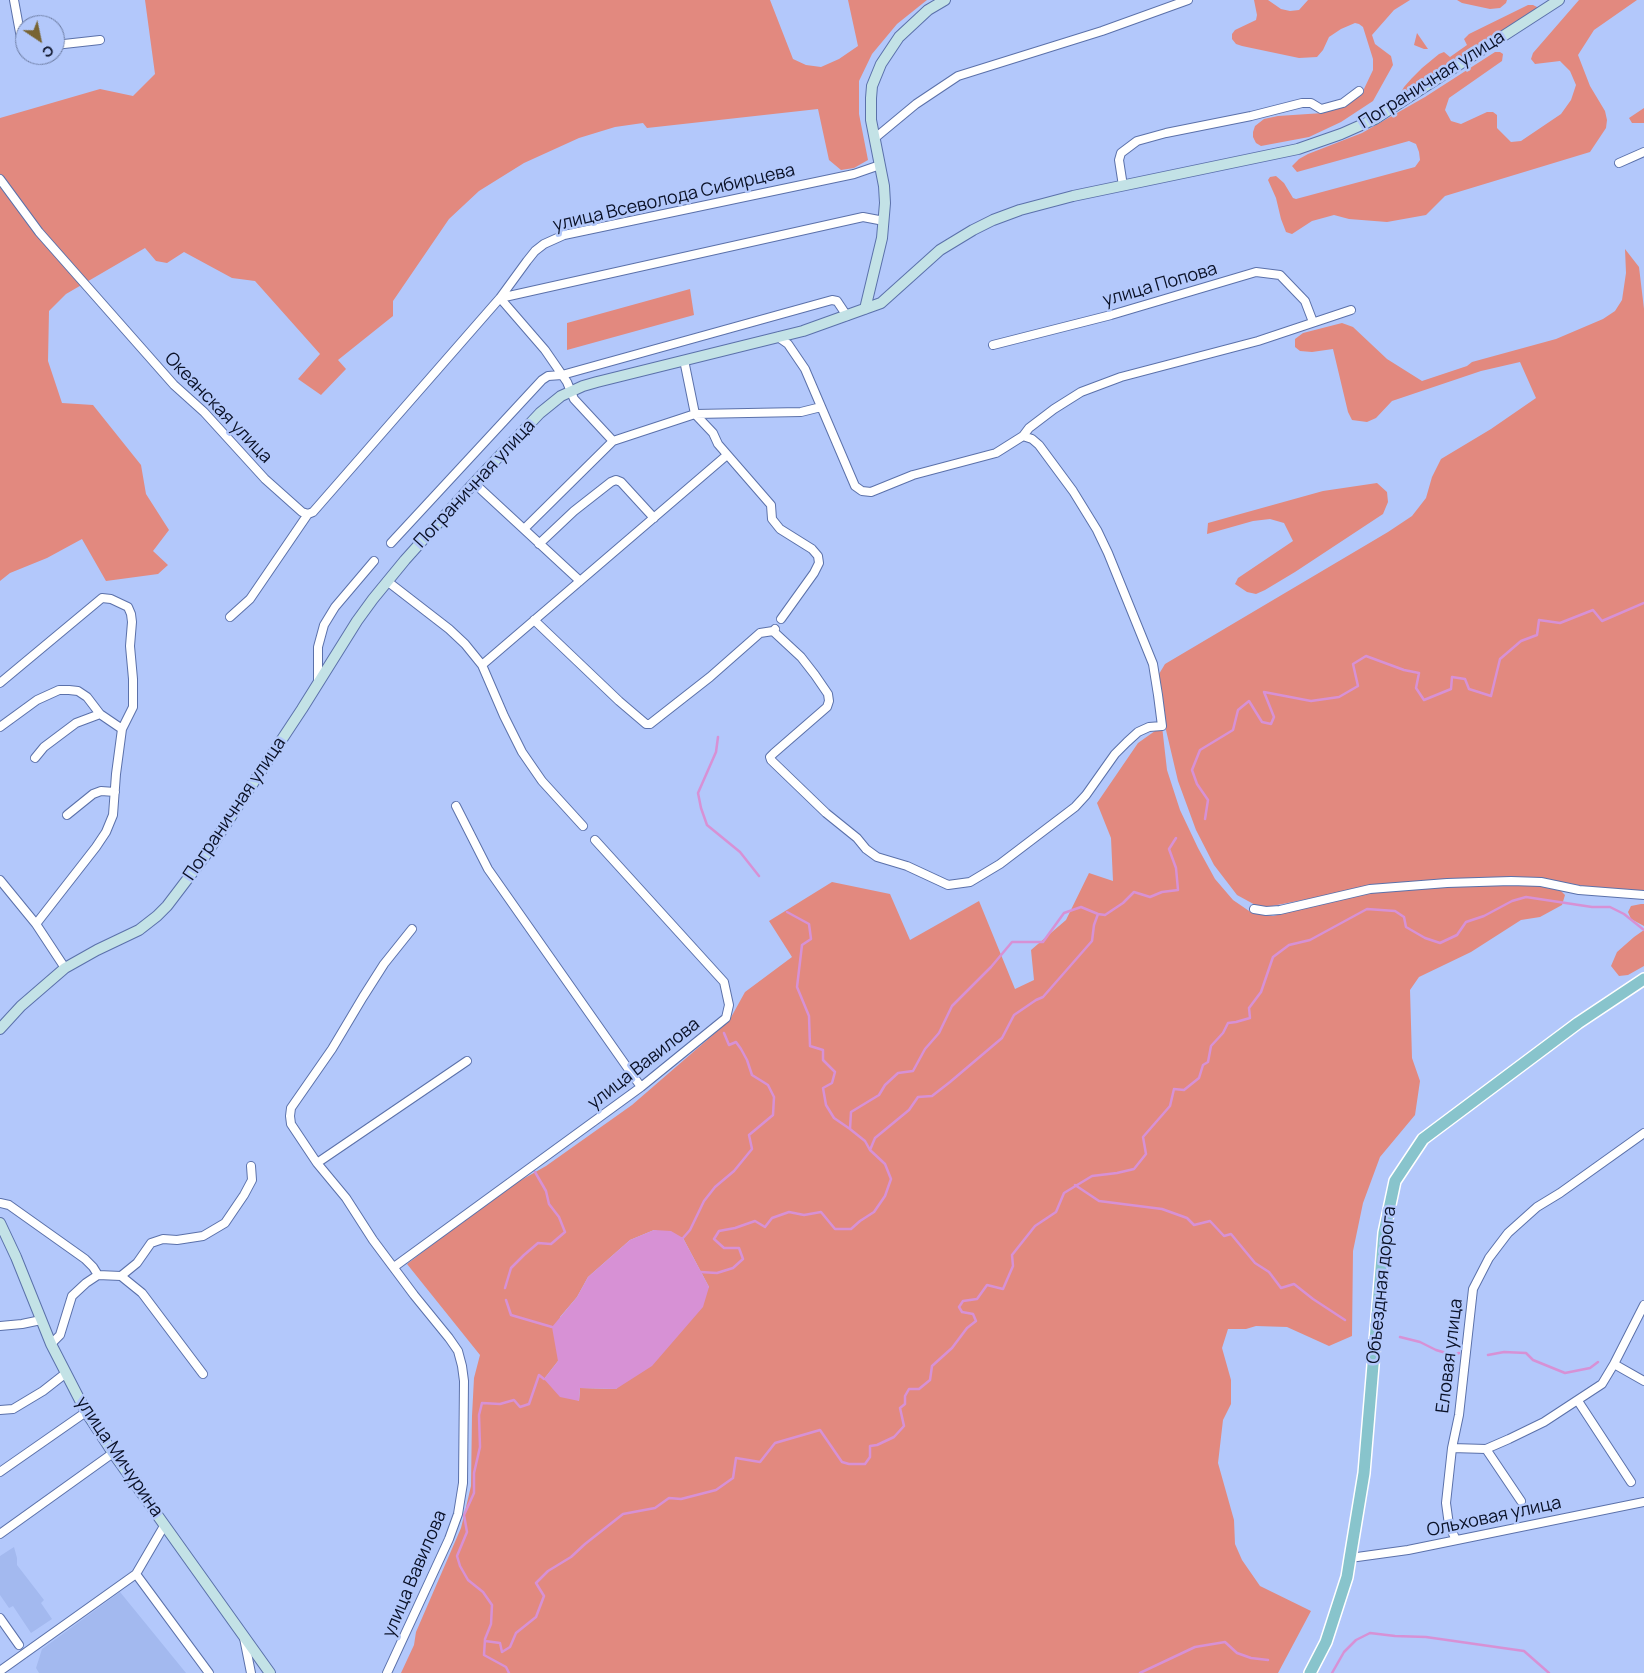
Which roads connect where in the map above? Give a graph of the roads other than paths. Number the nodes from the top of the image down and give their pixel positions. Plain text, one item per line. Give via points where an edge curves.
1 (14, 0) edge
2 (945, 0) edge
3 (1188, 0) edge
4 (1559, 0) edge
5 (17, 15) edge
6 (100, 40) dead end
7 (65, 44) edge
8 (1359, 91) dead end
9 (875, 138) junction
10 (1644, 152) edge
11 (1619, 163) dead end
12 (880, 165) junction
13 (0, 179) edge
14 (1124, 186) junction
15 (884, 221) junction
16 (500, 298) junction
17 (865, 308) junction
18 (1351, 310) dead end
19 (847, 316) junction
20 (1313, 322) junction
21 (778, 338) junction
22 (993, 344) dead end
23 (684, 360) junction
24 (562, 376) junction
25 (570, 391) junction
26 (821, 407) junction
27 (695, 414) junction
28 (1023, 436) junction
29 (613, 441) junction
30 (727, 455) junction
31 (474, 483) junction
32 (310, 513) junction
33 (654, 518) junction
34 (524, 529) junction
35 (391, 543) dead end
36 (539, 544) junction
37 (374, 561) dead end
38 (387, 581) junction
39 (580, 581) junction
40 (230, 617) dead end
41 (781, 619) dead end
42 (534, 620) junction
43 (482, 665) junction
44 (318, 682) junction
45 (0, 683) edge
46 (100, 714) junction
47 (0, 727) edge
48 (122, 729) junction
49 (35, 758) dead end
50 (115, 792) junction
51 (456, 806) dead end
52 (67, 815) dead end
53 (583, 826) dead end
54 (595, 840) dead end
55 (0, 880) edge
56 (1644, 896) edge
57 (1254, 909) dead end
58 (36, 924) junction
59 (412, 929) dead end
60 (65, 968) junction
61 (1644, 979) edge
62 (0, 1029) edge
63 (467, 1061) dead end
64 (641, 1087) junction
65 (1644, 1132) edge
66 (317, 1163) junction
67 (251, 1166) dead end
68 (0, 1203) edge
69 (0, 1224) edge
70 (394, 1267) junction
71 (98, 1275) junction
72 (122, 1276) junction
73 (1643, 1308) edge
74 (41, 1320) junction
75 (0, 1326) edge
76 (51, 1344) junction
77 (1614, 1364) junction
78 (66, 1373) junction
79 (203, 1374) dead end
80 (1644, 1381) edge
81 (1578, 1401) junction
82 (0, 1410) edge
83 (86, 1412) junction
84 (1452, 1448) junction
85 (1486, 1449) junction
86 (113, 1453) junction
87 (0, 1472) edge
88 (1631, 1482) dead end
89 (1522, 1501) dead end
90 (1644, 1502) edge
91 (164, 1526) junction
92 (0, 1534) edge
93 (1456, 1540) junction
94 (1350, 1558) junction
95 (136, 1574) junction
96 (0, 1618) edge
97 (243, 1637) junction
98 (19, 1645) dead end
99 (0, 1671) edge
100 (209, 1673) edge
101 (252, 1673) edge
102 (270, 1673) edge
103 (387, 1673) edge
104 (1310, 1673) edge

1 - 5 street
2 - 9 main road via 914,22 899,37 881,64 871,98
3 - 9 street via 958,76 916,104
4 - 14 main road, Пограничная улица via 1359,126 1298,149
6 - 7 street
8 - 14 street, Пограничная улица via 1343,103 1321,109 1311,103 1302,103 1137,141 1121,153 1119,160
9 - 12 main road
10 - 11 street
12 - 15 main road
12 - 16 street, улица Всеволода Сибирцева via 854,174 564,235 535,251
13 - 32 street, Океанская улица via 39,232 174,385 204,412 265,479 302,512
14 - 17 main road, Пограничная улица via 1047,202 993,220 940,250 889,298
15 - 16 street via 863,217
15 - 17 main road
16 - 24 street via 545,350
16 - 32 street, улица Всеволода Сибирцева
17 - 19 main road, Пограничная улица
18 - 20 street
19 - 21 main road, Пограничная улица
19 - 24 street via 837,301 832,300
20 - 22 street, улица Попова via 1305,301 1280,275 1256,272 1111,315
20 - 28 street via 1258,342 1121,377 1081,392 1054,409
21 - 23 main road, Пограничная улица
21 - 26 street via 788,344 800,360
23 - 25 main road, Пограничная улица
23 - 27 street
24 - 25 street
24 - 35 street via 548,376 542,380
25 - 29 street
25 - 31 main road, Пограничная улица via 552,402
26 - 27 street via 801,412
26 - 28 street via 850,478 862,491 871,492 914,475 996,453
27 - 29 street
27 - 30 street via 714,434
28 - 42 street via 1032,439 1057,468 1097,530 1152,664 1162,726 1138,732 1115,754 1075,807 1000,864 970,882 948,886 907,866 877,857 826,814 771,760 770,756 827,707 829,701 828,694 810,669 774,629 760,633 710,677 646,724
29 - 34 street
30 - 33 street
30 - 41 street via 771,505 772,519 780,529 818,556 819,563 814,573
31 - 34 street
31 - 38 main road, Пограничная улица
32 - 40 street, улица Всеволода Сибирцева via 250,599
33 - 36 street via 616,480 574,511
33 - 39 street
34 - 36 street
36 - 39 street
37 - 44 street via 324,625 318,647
38 - 43 street via 466,644
38 - 44 main road, Пограничная улица
39 - 42 street
42 - 43 street
43 - 53 street via 522,752 542,781
44 - 60 main road, Пограничная улица via 205,856 167,906 139,930
45 - 48 street via 102,598 111,599 128,607 132,614 133,707
46 - 47 street via 78,691 59,690 37,700
46 - 48 street
46 - 49 street via 76,723
48 - 50 street
50 - 52 street via 93,794
50 - 58 street via 113,815 106,832
51 - 64 street via 488,869
54 - 64 street, улица Вавилова via 724,982 729,1005 726,1018
55 - 58 street
56 - 57 street via 1579,890 1541,882 1447,883 1370,889 1280,910
58 - 60 street
59 - 66 street, улица Вавилова via 384,964 291,1108 291,1124
60 - 62 main road, Пограничная улица
61 - 94 main road, Объездная дорога via 1578,1023 1423,1139 1395,1181 1384,1233 1364,1473
63 - 66 street
64 - 70 street, улица Вавилова
65 - 84 street, Еловая улица via 1536,1207 1508,1233 1489,1258 1472,1289 1459,1414
66 - 70 street, улица Вавилова
67 - 72 street via 252,1180 225,1223 203,1236 151,1243
68 - 71 street via 9,1205 85,1259
69 - 74 main road, улица Мичурина
70 - 103 street, улица Вавилова via 458,1351 464,1381 464,1426 463,1483 458,1514
71 - 72 street
71 - 76 street via 72,1296 60,1335
72 - 79 street via 142,1292
73 - 77 street
74 - 75 street
74 - 76 main road, улица Мичурина
76 - 78 main road, улица Мичурина
77 - 80 street
77 - 81 street via 1602,1384
78 - 82 street via 13,1409
78 - 83 main road, улица Мичурина
81 - 85 street via 1544,1422
81 - 88 street
83 - 86 main road, улица Мичурина
83 - 87 street
84 - 85 street
84 - 93 street, Еловая улица via 1446,1503 1449,1525
85 - 89 street
86 - 91 main road, улица Мичурина
86 - 92 street
90 - 93 street, Ольховая улица
91 - 95 street
91 - 97 main road, улица Мичурина
93 - 94 street, Ольховая улица
94 - 104 main road, Объездная дорога via 1326,1642
95 - 99 street
95 - 100 street
96 - 98 street
97 - 101 street
97 - 102 main road, улица Мичурина

